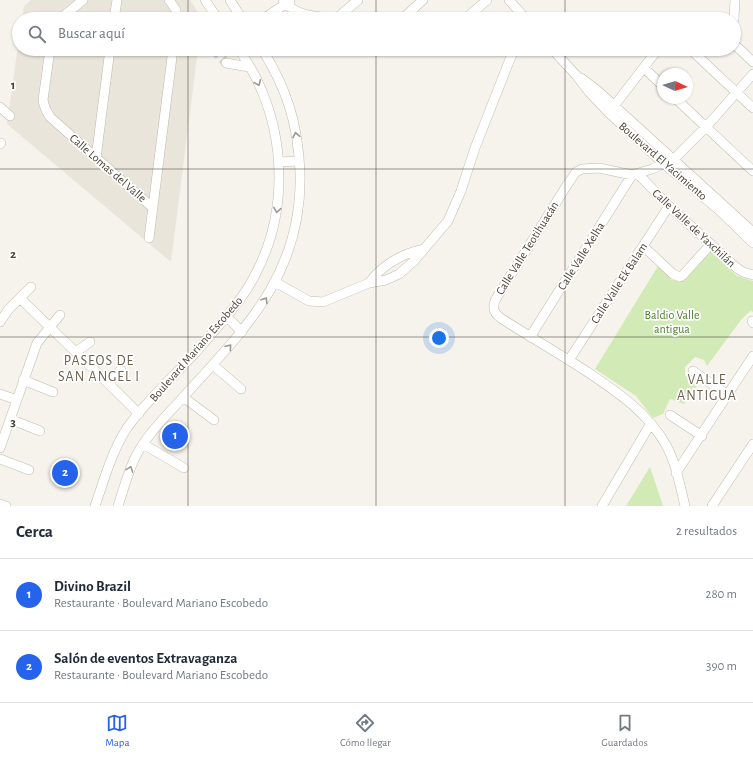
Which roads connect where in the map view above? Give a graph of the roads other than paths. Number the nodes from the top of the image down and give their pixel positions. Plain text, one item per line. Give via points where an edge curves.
1 (83, 0) edge
2 (117, 0) edge
3 (169, 0) edge
4 (205, 0) edge
5 (230, 0) edge
6 (358, 0) edge
7 (423, 0) edge
8 (487, 0) edge
9 (509, 0) edge
10 (735, 0) edge
11 (287, 1) edge
12 (68, 12) edge
13 (115, 12) edge
14 (176, 12) edge
15 (213, 12) edge
16 (238, 12) edge
17 (272, 12) edge
18 (300, 12) edge
19 (347, 12) edge
20 (410, 12) edge
21 (473, 12) edge
22 (520, 12) edge
23 (734, 12) edge
24 (741, 51) edge
25 (49, 56) edge
26 (109, 56) edge
27 (172, 56) edge
28 (243, 56) edge
29 (266, 56) edge
30 (511, 56) edge
31 (558, 56) edge
32 (653, 56) edge
33 (697, 56) edge
34 (753, 62) edge
35 (226, 63) tunnel mouth
36 (249, 67) junction
37 (644, 68) junction
38 (753, 74) edge
39 (657, 80) edge
40 (736, 92) junction
41 (681, 104) edge
42 (0, 107) edge
43 (753, 108) edge
44 (612, 109) junction
45 (10, 116) dead end
46 (706, 127) junction
47 (96, 158) junction
48 (753, 159) edge
49 (299, 161) junction
50 (278, 162) junction
51 (669, 162) junction
52 (752, 170) edge
53 (635, 175) junction
54 (669, 206) junction
55 (153, 208) junction
56 (753, 232) edge
57 (149, 238) dead end
58 (753, 243) edge
59 (711, 244) junction
60 (643, 246) junction
61 (424, 250) junction
62 (753, 275) edge
63 (276, 282) junction
64 (369, 283) junction
65 (30, 288) dead end
66 (20, 298) junction
67 (60, 315) dead end
68 (226, 316) junction
69 (0, 322) edge
70 (49, 328) junction
71 (242, 332) junction
72 (530, 337) junction
73 (90, 342) dead end
74 (76, 352) junction
75 (753, 356) edge
76 (569, 360) junction
77 (213, 365) junction
78 (121, 370) dead end
79 (693, 371) dead end
80 (23, 380) junction
81 (107, 382) junction
82 (241, 389) dead end
83 (53, 392) dead end
84 (0, 394) edge
85 (728, 395) junction
86 (183, 397) junction
87 (17, 400) junction
88 (139, 414) junction
89 (670, 415) dead end
90 (10, 419) junction
91 (214, 420) dead end
92 (651, 423) junction
93 (40, 431) dead end
94 (702, 436) junction
95 (143, 444) junction
96 (753, 444) edge
97 (0, 448) edge
98 (0, 459) edge
99 (184, 468) dead end
100 (29, 470) dead end
101 (676, 473) junction
102 (0, 504) edge
103 (6, 506) edge
104 (95, 506) edge
105 (118, 506) edge
106 (602, 506) edge
107 (685, 506) edge
108 (712, 506) edge

1 - 12 street
2 - 13 street
3 - 14 street
4 - 15 street
5 - 16 street
6 - 19 street
7 - 20 street
8 - 21 street
9 - 22 street
10 - 23 street
11 - 17 street
11 - 18 street
24 - 34 street
25 - 47 street, Calle Lomas del Valle via 44,106 50,117
26 - 47 street
27 - 55 street, Calle Lomas del Valle
28 - 36 street, Boulevard Mariano Escobedo
49 -> 29 street, Boulevard Mariano Escobedo via 295,128 284,90
30 - 61 street via 448,221
31 - 44 street, Boulevard El Yacimiento via 589,92
32 - 37 street
33 - 40 street
35 - 36 street
36 -> 50 street, Boulevard Mariano Escobedo via 257,80 272,121
37 - 39 street
37 - 44 street
38 - 40 street
40 - 43 street
40 - 46 street
41 - 46 street
42 - 45 street
44 - 51 street, Boulevard El Yacimiento
46 - 51 street
46 - 52 street
47 - 55 street, Calle Lomas del Valle
48 - 52 street
49 - 50 street
49 - 63 street, Boulevard Mariano Escobedo via 299,203 294,234
50 -> 68 street, Boulevard Mariano Escobedo via 278,206 266,251 256,274
51 - 53 street
51 - 56 street, Boulevard El Yacimiento
51 - 58 street, Boulevard El Yacimiento
53 - 54 street, Calle Valle de Yaxchilán
53 - 72 street, Calle Valle Xelha
53 - 72 street, Calle Valle Teotihuacán via 599,168 582,169 576,172 567,185 493,305 497,316
54 - 59 street, Calle Valle de Yaxchilán
54 - 60 street, Calle Valle Ek Balam
55 - 57 street
59 - 60 street via 680,276 673,274
59 - 62 street, Calle Valle de Yaxchilán via 743,272
60 - 76 street, Calle Valle Ek Balam
61 - 64 street via 408,253 389,264 376,273
61 - 64 street via 399,274 386,280
63 - 64 street via 309,301 322,302
71 -> 63 street, Boulevard Mariano Escobedo
65 - 66 street
66 - 69 street
66 - 70 street
67 - 70 street
68 - 71 street
68 - 88 street, Boulevard Mariano Escobedo
70 - 74 street
70 - 80 street via 37,343
77 -> 71 street, Boulevard Mariano Escobedo
72 - 76 street, Calle Valle Teotihuacán
73 - 74 street
74 - 81 street
75 - 85 street
76 - 92 street, Calle Valle Teotihuacán via 620,394
77 - 82 street
77 - 86 street, Boulevard Mariano Escobedo
78 - 81 street
79 - 85 street
80 - 83 street
80 - 87 street
81 - 88 street
84 - 87 street
85 - 94 street
86 - 91 street
86 - 95 street, Boulevard Mariano Escobedo
87 - 90 street
88 - 104 street, Boulevard Mariano Escobedo via 119,443
89 - 94 street
90 - 93 street
90 - 97 street
92 - 101 street, Calle Valle Teotihuacán via 666,446
92 - 106 street
94 - 101 street
95 - 99 street
105 -> 95 street, Boulevard Mariano Escobedo via 131,467
96 - 108 street
98 - 100 street
101 - 107 street, Calle Valle Teotihuacán
102 - 103 street

